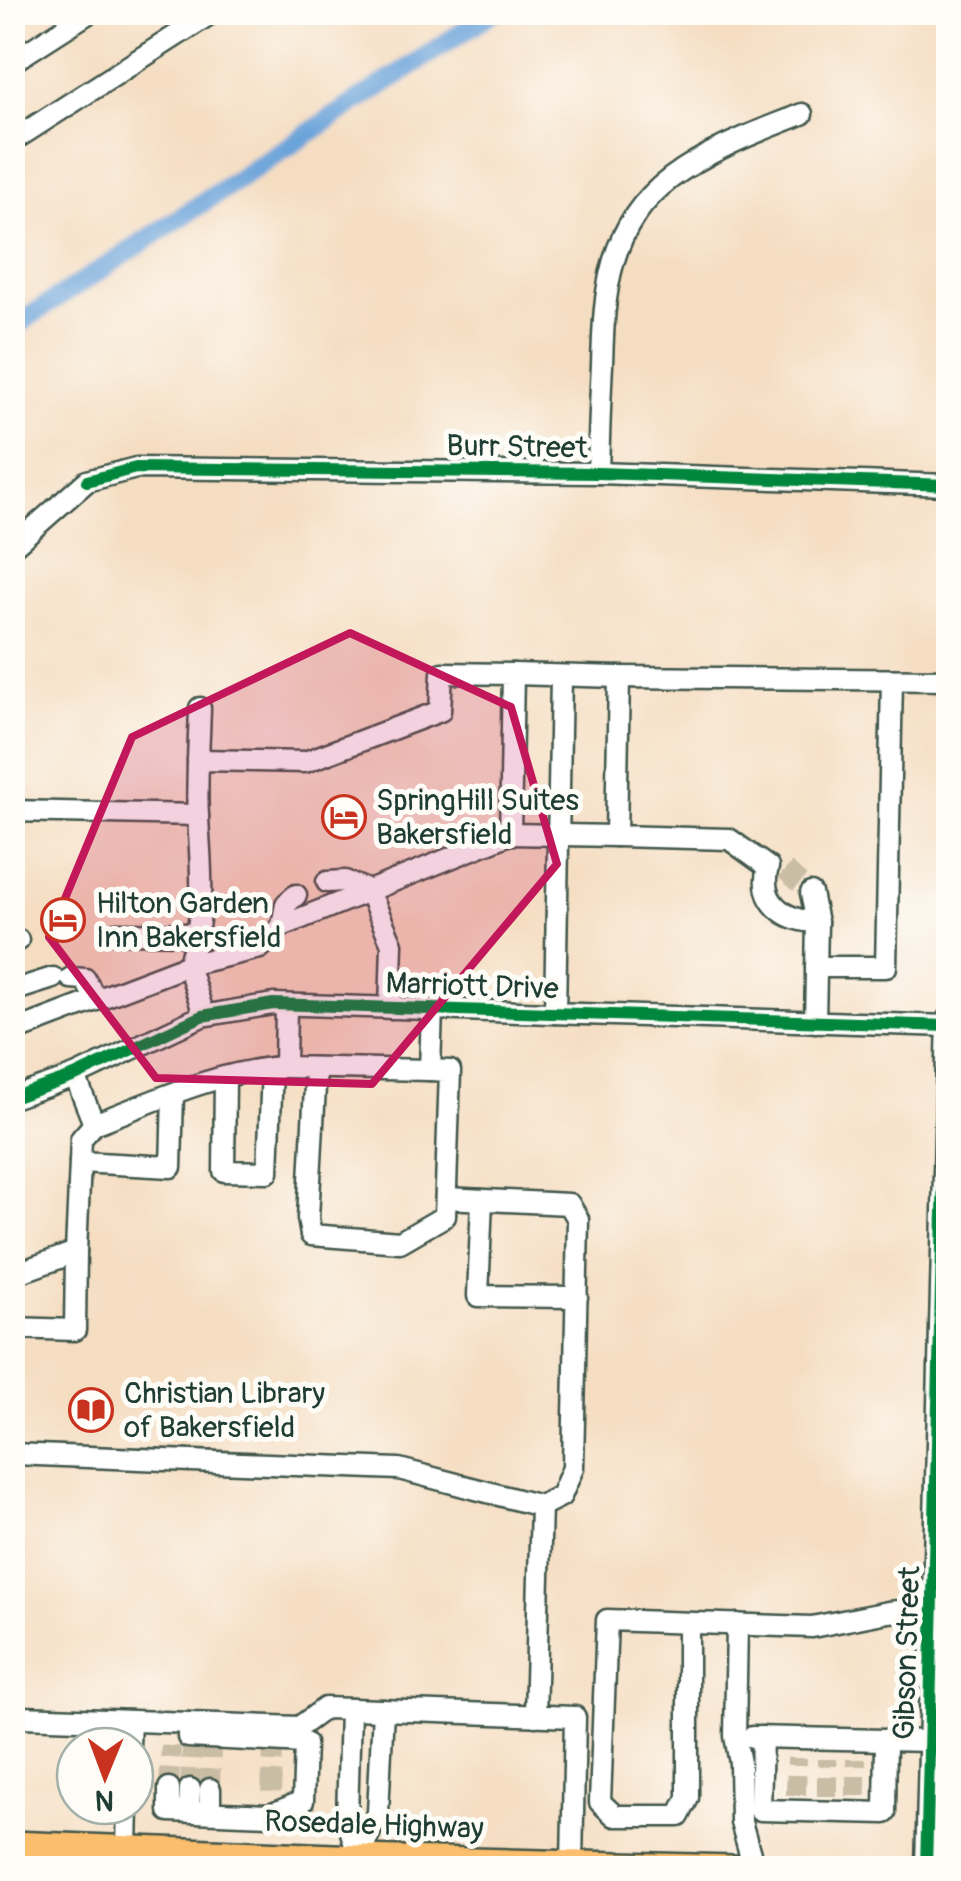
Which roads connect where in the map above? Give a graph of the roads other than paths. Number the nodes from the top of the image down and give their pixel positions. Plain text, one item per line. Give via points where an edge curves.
1 (90, 12) edge
2 (213, 12) edge
3 (12, 62) edge
4 (802, 114) dead end
5 (12, 142) edge
6 (598, 473) junction
7 (948, 485) edge
8 (12, 548) edge
9 (513, 674) junction
10 (561, 676) junction
11 (619, 677) junction
12 (892, 680) junction
13 (948, 680) edge
14 (200, 708) dead end
15 (198, 760) junction
16 (12, 811) edge
17 (198, 815) junction
18 (510, 834) junction
19 (558, 835) junction
20 (616, 836) junction
21 (327, 882) dead end
22 (368, 891) junction
23 (811, 892) tunnel mouth
24 (296, 895) dead end
25 (818, 922) junction
26 (282, 926) junction
27 (116, 933) dead end
28 (200, 934) junction
29 (188, 965) junction
30 (816, 967) junction
31 (12, 991) edge
32 (96, 1000) junction
33 (286, 1004) junction
34 (390, 1008) junction
35 (432, 1009) junction
36 (556, 1014) junction
37 (204, 1015) junction
38 (948, 1018) edge
39 (815, 1022) junction
40 (948, 1026) edge
41 (12, 1032) edge
42 (948, 1052) edge
43 (279, 1068) junction
44 (316, 1068) junction
45 (430, 1070) junction
46 (75, 1076) junction
47 (225, 1076) junction
48 (173, 1094) junction
49 (12, 1098) edge
50 (94, 1124) junction
51 (80, 1162) junction
52 (446, 1198) junction
53 (482, 1200) junction
54 (76, 1252) junction
55 (12, 1275) edge
56 (577, 1297) junction
57 (12, 1328) edge
58 (12, 1454) edge
59 (541, 1506) junction
60 (933, 1608) junction
61 (688, 1623) junction
62 (737, 1624) junction
63 (940, 1667) edge
64 (12, 1708) edge
65 (350, 1709) junction
66 (383, 1710) junction
67 (536, 1716) junction
68 (130, 1721) junction
69 (130, 1726) edge
70 (302, 1735) junction
71 (735, 1736) junction
72 (762, 1737) junction
73 (193, 1740) junction
74 (886, 1740) junction
75 (936, 1751) edge
76 (272, 1792) tunnel mouth
77 (199, 1812) junction
78 (270, 1815) junction
79 (128, 1826) edge
80 (12, 1844) edge
81 (127, 1848) junction
82 (359, 1863) edge
83 (572, 1864) junction
84 (734, 1868) edge
85 (754, 1868) edge
86 (926, 1868) edge

1 - 3 street
2 - 5 street
4 - 6 street via 732,142 671,178 621,239 604,298
6 - 7 street, Burr Street
6 - 8 street, Burr Street via 136,468 87,481
9 - 10 street
9 - 15 street via 442,674 440,711 304,762
9 - 18 street
10 - 11 street
10 - 19 street
11 - 12 street
11 - 20 street
12 - 13 street
12 - 30 street via 886,968
14 - 15 street
15 - 17 street
16 - 17 street
17 - 28 street
18 - 19 street
18 - 22 street
19 - 20 street
19 - 36 street
20 - 25 street via 729,839 776,869 764,883 771,903 797,921
21 - 22 street
22 - 26 street
22 - 34 street via 392,944
23 - 25 street
24 - 26 street via 286,904
25 - 30 street
26 - 29 street via 260,948
27 - 28 street
28 - 29 street
29 - 32 street
29 - 37 street
30 - 39 street
31 - 32 street via 85,979
32 - 41 street
33 - 34 street, Marriott Drive
33 - 37 street, Marriott Drive
33 - 43 street
34 - 35 street, Marriott Drive
35 - 36 street, Marriott Drive
35 - 45 street
36 - 39 street, Marriott Drive
37 - 46 street, Marriott Drive
38 - 40 street, Gibson Street
39 - 40 street, Marriott Drive
40 - 42 street, Gibson Street
42 - 60 street, Gibson Street
43 - 44 street
43 - 47 street
43 - 47 street via 268,1172 224,1171
44 - 45 street
44 - 52 street via 312,1235 400,1242 445,1216
45 - 52 street via 450,1071
46 - 49 street, Marriott Drive
46 - 50 street
47 - 48 street
48 - 50 street
48 - 51 street via 170,1167
50 - 51 street via 81,1140
51 - 54 street
52 - 53 street
53 - 56 street via 569,1204 578,1218
53 - 56 street via 478,1296
54 - 55 street
54 - 57 street via 74,1330
56 - 59 street via 574,1468 561,1496
58 - 59 street via 399,1468
59 - 67 street
60 - 62 street via 812,1628
60 - 63 street, Gibson Street
61 - 61 street via 607,1620 600,1802 614,1816 679,1816 688,1798
61 - 62 street
62 - 71 street
63 - 75 street, Gibson Street
64 - 68 street via 22,1717
65 - 66 street
65 - 70 street via 325,1708
65 - 82 street via 347,1820
66 - 67 street
66 - 82 street via 378,1813
67 - 83 street via 576,1717
68 - 69 street
68 - 73 street
70 - 73 street
70 - 73 street via 274,1746
70 - 78 street via 302,1802
71 - 72 street
71 - 85 street via 741,1822
72 - 74 street via 797,1748 856,1749
72 - 74 street via 760,1810 856,1804 885,1813
74 - 75 street
75 - 86 street, Gibson Street
76 - 78 street
77 - 77 street via 190,1788 169,1811
77 - 78 street
79 - 81 street
80 - 81 main road, Rosedale Highway
81 - 82 main road, Rosedale Highway
82 - 83 main road, Rosedale Highway
83 - 84 main road, Rosedale Highway

